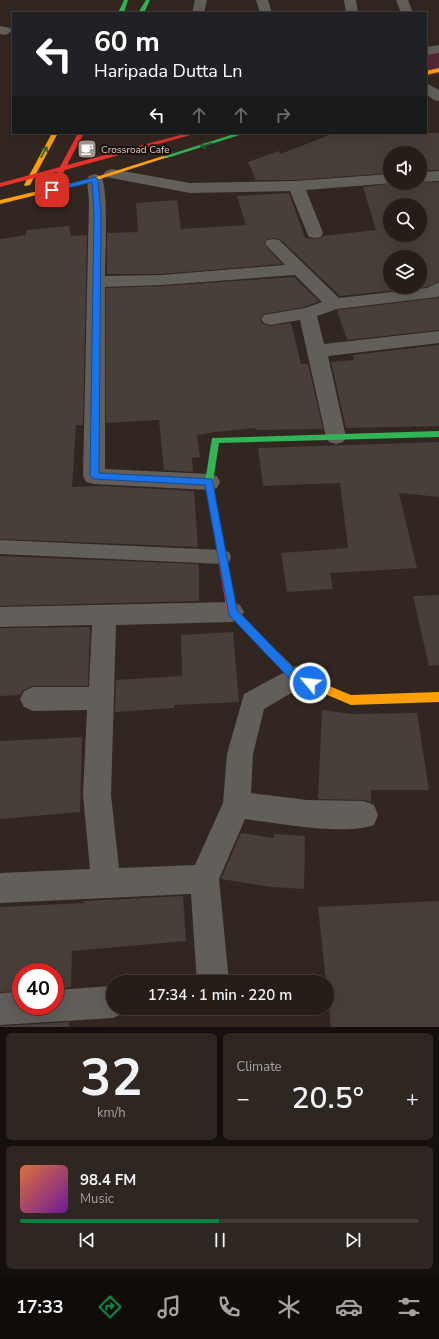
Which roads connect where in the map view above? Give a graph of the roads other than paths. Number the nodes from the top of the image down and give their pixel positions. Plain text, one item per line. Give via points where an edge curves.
1 (126, 0) edge
2 (148, 0) edge
3 (201, 0) edge
4 (262, 0) edge
5 (350, 0) edge
6 (402, 0) edge
7 (121, 12) edge
8 (142, 12) edge
9 (198, 12) edge
10 (266, 12) edge
11 (352, 12) edge
12 (407, 12) edge
13 (439, 70) edge
14 (427, 73) edge
15 (427, 88) edge
16 (439, 97) edge
17 (54, 134) edge
18 (80, 134) edge
19 (191, 134) edge
20 (240, 134) edge
21 (60, 170) junction
22 (439, 176) edge
23 (103, 177) junction
24 (427, 177) edge
25 (29, 178) junction
26 (383, 180) edge
27 (0, 185) edge
28 (296, 186) junction
29 (52, 190) junction
30 (22, 197) junction
31 (0, 202) edge
32 (315, 233) dead end
33 (273, 244) dead end
34 (298, 269) junction
35 (97, 282) junction
36 (439, 288) edge
37 (335, 304) junction
38 (307, 313) junction
39 (270, 319) dead end
40 (439, 337) edge
41 (317, 351) junction
42 (439, 434) edge
43 (336, 437) junction
44 (209, 482) junction
45 (0, 547) edge
46 (223, 557) junction
47 (232, 612) junction
48 (104, 616) junction
49 (0, 617) edge
50 (296, 677) junction
51 (439, 696) edge
52 (101, 698) junction
53 (33, 699) dead end
54 (237, 804) junction
55 (364, 815) dead end
56 (204, 879) junction
57 (106, 884) junction
58 (0, 888) edge
59 (212, 975) edge
60 (106, 1002) edge
61 (64, 1005) edge
62 (12, 1008) edge
63 (0, 1009) edge

1 - 7 main road
2 - 8 main road
3 - 9 street
4 - 10 street
5 - 11 street
6 - 12 street
13 - 14 main road
15 - 16 street
25 -> 17 main road
18 - 21 main road
19 - 21 main road
20 -> 23 main road
21 - 25 main road
21 - 29 main road
22 - 24 street
23 - 28 street via 190,188
23 - 29 main road
23 - 35 street via 97,201
25 - 27 main road
25 - 30 main road
26 - 28 street
28 - 32 street
29 - 30 main road
30 - 31 main road
33 - 34 street
34 - 35 street via 162,280
34 - 37 street
35 - 44 street via 94,476
36 - 37 street via 431,293
37 - 38 street
38 - 39 street
38 - 41 street
40 - 41 street
41 - 43 street
42 - 43 main road
43 - 44 main road via 215,440
44 - 46 main road
45 - 46 lane
46 - 47 main road
47 - 48 street
47 - 50 main road
48 - 49 street
48 - 52 street
50 - 51 main road via 351,700
50 - 54 street via 253,702 240,754
52 - 53 street
52 - 57 street via 97,795
54 - 55 street via 307,814
54 - 56 street
56 - 57 street
56 - 59 street
57 - 58 street
60 - 61 street
62 - 63 street

